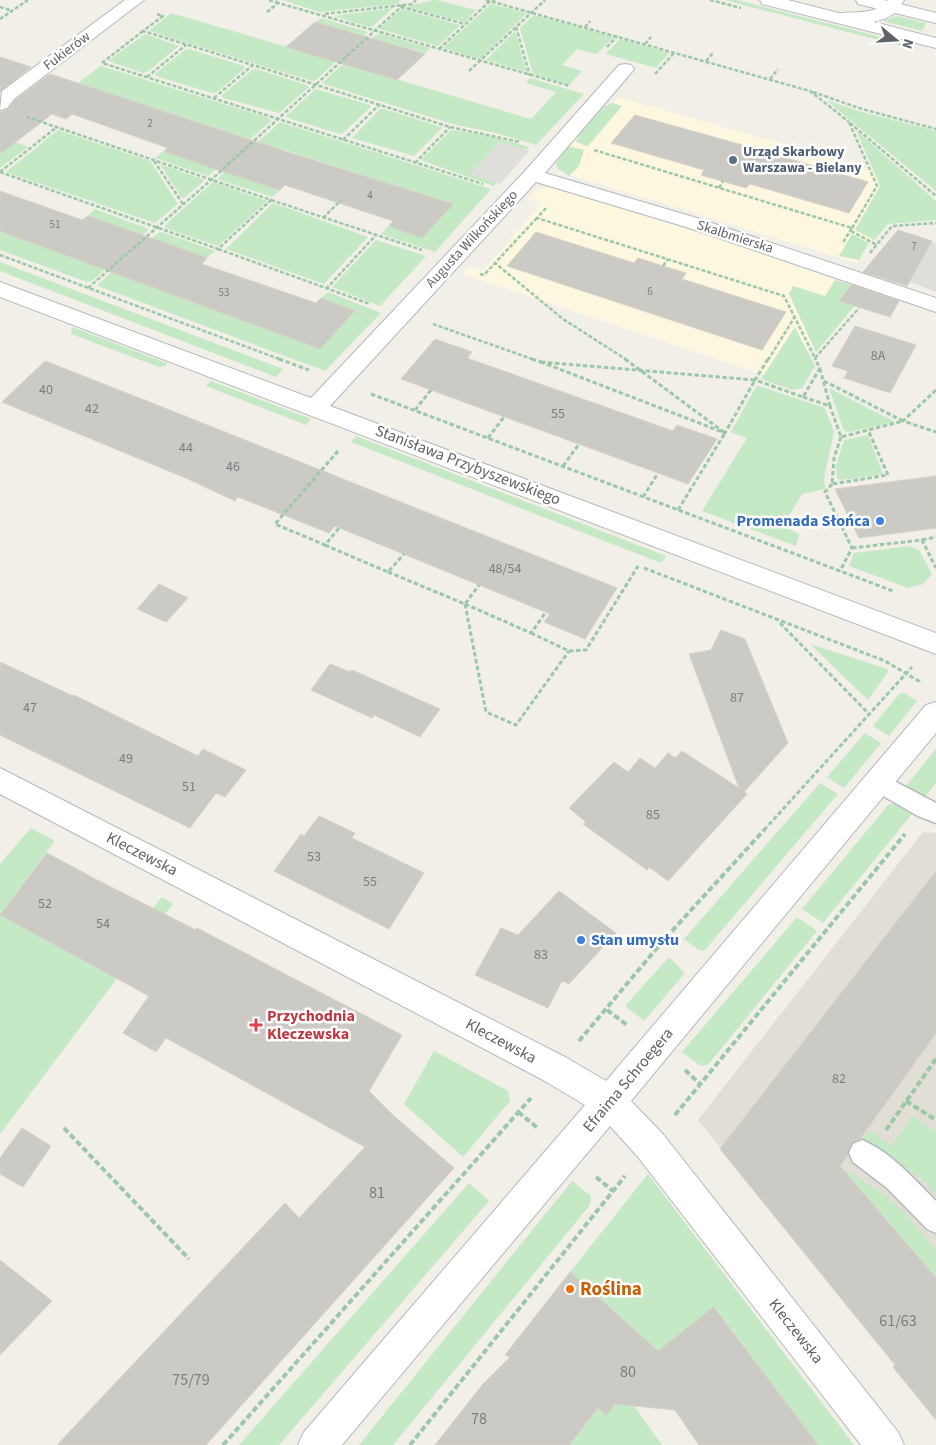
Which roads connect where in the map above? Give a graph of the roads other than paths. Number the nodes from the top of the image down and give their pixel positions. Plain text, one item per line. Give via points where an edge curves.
1 (136, 0) edge
2 (768, 0) edge
3 (864, 0) edge
4 (894, 4) edge
5 (840, 18) junction
6 (936, 18) edge
7 (936, 43) edge
8 (625, 69) dead end
9 (0, 104) edge
10 (532, 175) junction
11 (0, 289) edge
12 (936, 305) edge
13 (316, 408) junction
14 (936, 644) edge
15 (936, 713) edge
16 (0, 780) edge
17 (879, 782) junction
18 (936, 813) edge
19 (609, 1101) junction
20 (862, 1152) dead end
21 (936, 1220) edge
22 (317, 1445) edge
23 (885, 1445) edge

1 - 9 street, Fukierów
2 - 5 street
3 - 4 street
4 - 5 street via 870,16
4 - 6 street
5 - 7 street
8 - 10 street, Augusta Wilkońskiego
10 - 12 street, Skalbmierska via 693,223
10 - 13 street, Augusta Wilkońskiego
11 - 13 street, Stanisława Przybyszewskiego
13 - 14 street, Stanisława Przybyszewskiego
15 - 17 street, Efraima Schroegera
16 - 19 street, Kleczewska via 451,1014
17 - 18 lane
17 - 19 street, Efraima Schroegera
19 - 22 street, Efraima Schroegera
19 - 23 street, Kleczewska via 656,1152
20 - 21 lane via 896,1179

